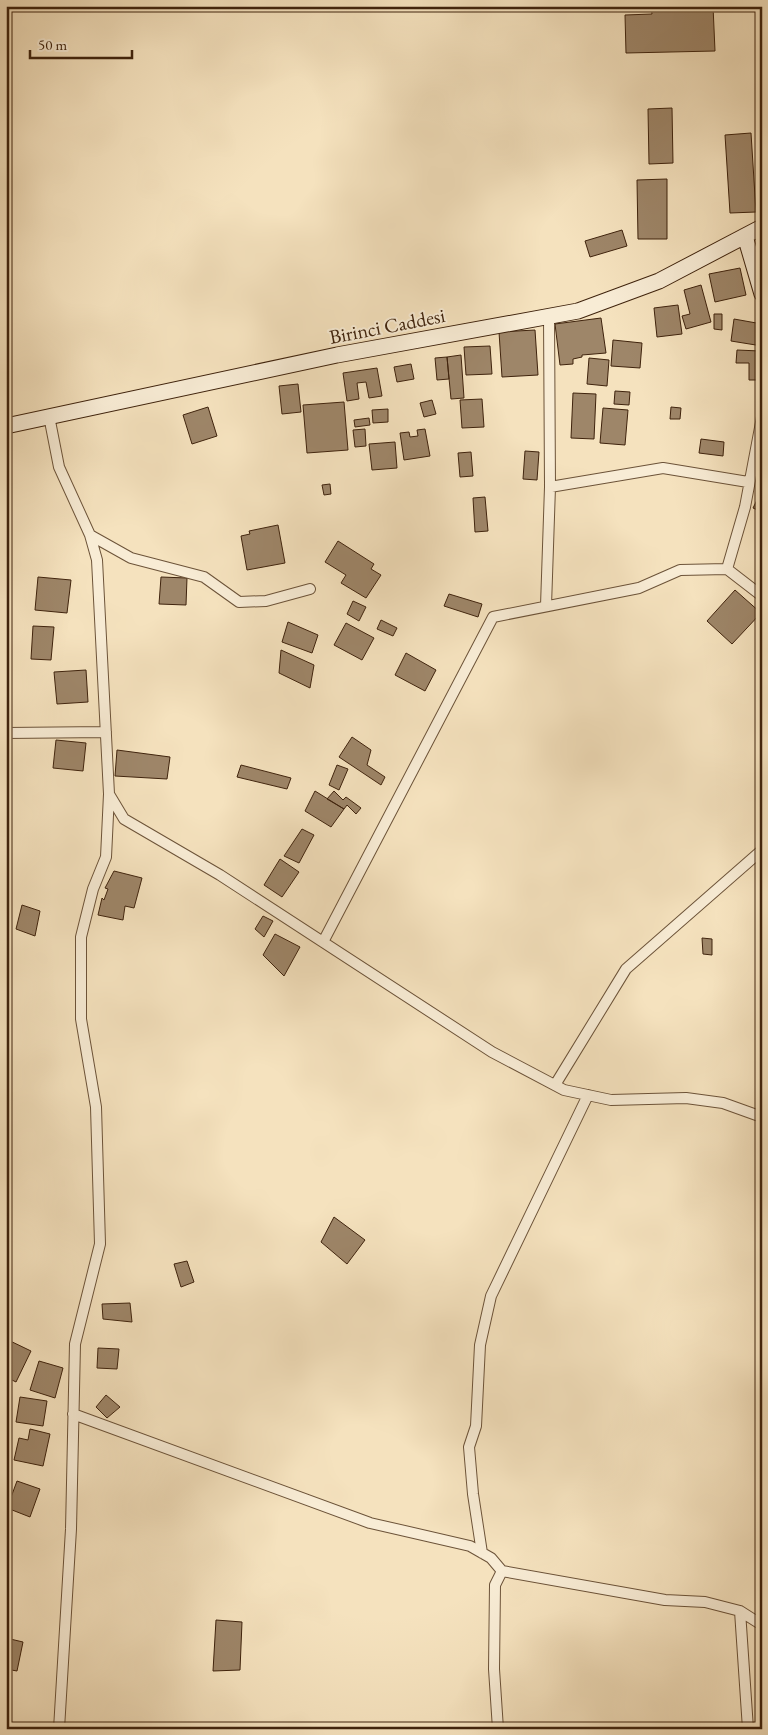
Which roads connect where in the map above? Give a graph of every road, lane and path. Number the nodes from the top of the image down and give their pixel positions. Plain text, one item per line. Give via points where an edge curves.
1 (762, 227) edge
2 (745, 236) junction
3 (762, 294) edge
4 (549, 316) junction
5 (49, 416) junction
6 (762, 417) edge
7 (6, 426) edge
8 (748, 482) junction
9 (550, 487) junction
10 (90, 534) junction
11 (727, 568) junction
12 (310, 588) dead end
13 (762, 596) edge
14 (546, 606) junction
15 (106, 732) junction
16 (6, 734) edge
17 (110, 794) junction
18 (762, 850) edge
19 (323, 942) junction
20 (555, 1085) junction
21 (588, 1095) junction
22 (762, 1117) edge
23 (73, 1414) junction
24 (482, 1553) junction
25 (502, 1571) junction
26 (740, 1611) junction
27 (762, 1625) edge
28 (59, 1729) edge
29 (498, 1729) edge
30 (748, 1729) edge

1 - 2 street, Birinci Caddesi
2 - 3 street
2 - 4 street, Birinci Caddesi via 659,281 578,311
4 - 5 street, Birinci Caddesi via 337,355
4 - 9 street
5 - 7 street, Birinci Caddesi
5 - 10 street via 58,467
6 - 8 street
8 - 9 street via 663,468
8 - 11 street via 745,508
9 - 14 street
10 - 12 street via 131,558 204,578 239,602 266,601
10 - 15 street via 97,560
11 - 13 street
11 - 14 street via 680,570 639,588
14 - 19 street via 493,617
15 - 16 street
15 - 17 street
17 - 19 street via 124,819 220,875
17 - 23 street via 106,857 93,888 81,937 81,1020 96,1107 100,1244 75,1344
18 - 20 street via 626,969
19 - 20 street via 492,1052
20 - 21 street
21 - 22 street via 611,1100 686,1098 723,1103
21 - 24 street via 491,1296 480,1345 476,1426 470,1446
23 - 24 street via 370,1523 470,1546
23 - 28 street via 71,1529
24 - 25 street
25 - 26 street via 665,1600 705,1602
25 - 29 street via 495,1585 494,1669
26 - 27 street
26 - 30 street

